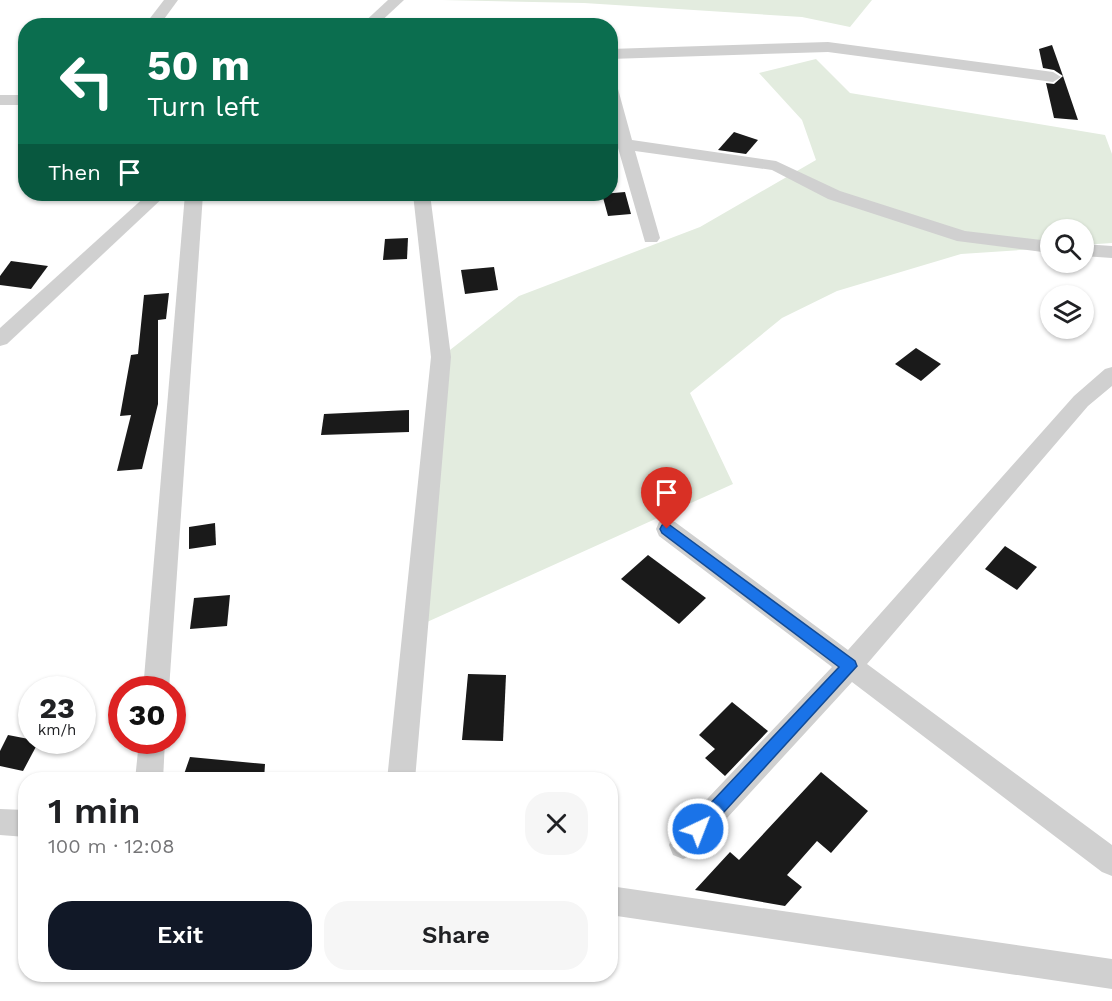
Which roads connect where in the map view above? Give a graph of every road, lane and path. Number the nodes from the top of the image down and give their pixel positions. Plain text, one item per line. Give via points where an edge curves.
1 (171, 0) edge
2 (397, 0) edge
3 (157, 18) edge
4 (377, 18) edge
5 (618, 54) edge
6 (1053, 77) dead end
7 (0, 100) edge
8 (18, 100) edge
9 (619, 142) edge
10 (150, 201) edge
11 (193, 201) edge
12 (423, 201) edge
13 (651, 238) dead end
14 (1040, 246) edge
15 (1094, 251) edge
16 (1112, 252) edge
17 (0, 339) edge
18 (1112, 374) edge
19 (667, 529) dead end
20 (850, 666) junction
21 (157, 676) edge
22 (151, 754) edge
23 (150, 772) edge
24 (402, 772) edge
25 (0, 822) edge
26 (18, 823) edge
27 (683, 845) dead end
28 (1112, 862) edge
29 (618, 901) edge
30 (1112, 974) edge

1 - 3 street
2 - 4 street
5 - 6 street via 828,47
7 - 8 street
9 - 13 street
9 - 14 street via 776,166 834,195 963,237
10 - 17 street
11 - 21 street
12 - 24 street via 441,357
15 - 16 street
18 - 20 street via 1081,401
19 - 20 street
20 - 27 street
20 - 28 street
22 - 23 street
25 - 26 street
29 - 30 street

